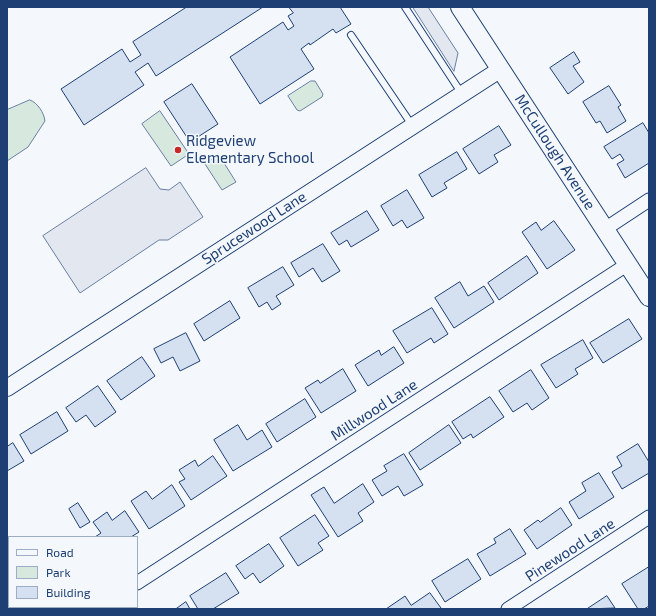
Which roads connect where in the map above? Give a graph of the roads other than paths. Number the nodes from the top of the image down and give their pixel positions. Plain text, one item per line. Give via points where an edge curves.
1 (405, 7) edge
2 (460, 7) edge
3 (351, 35) dead end
4 (501, 69) junction
5 (462, 94) junction
6 (413, 126) junction
7 (649, 200) edge
8 (605, 229) junction
9 (628, 264) junction
10 (649, 297) edge
11 (7, 388) edge
12 (649, 517) edge
13 (138, 582) edge
14 (508, 609) edge

1 - 5 lane
2 - 4 main road, McCullough Avenue
3 - 6 lane
4 - 5 street, Sprucewood Lane
4 - 8 main road, McCullough Avenue
5 - 6 street, Sprucewood Lane
6 - 11 street, Sprucewood Lane
7 - 8 street
8 - 9 main road, McCullough Avenue
9 - 10 main road, McCullough Avenue
9 - 13 street, Millwood Lane
12 - 14 street, Pinewood Lane

